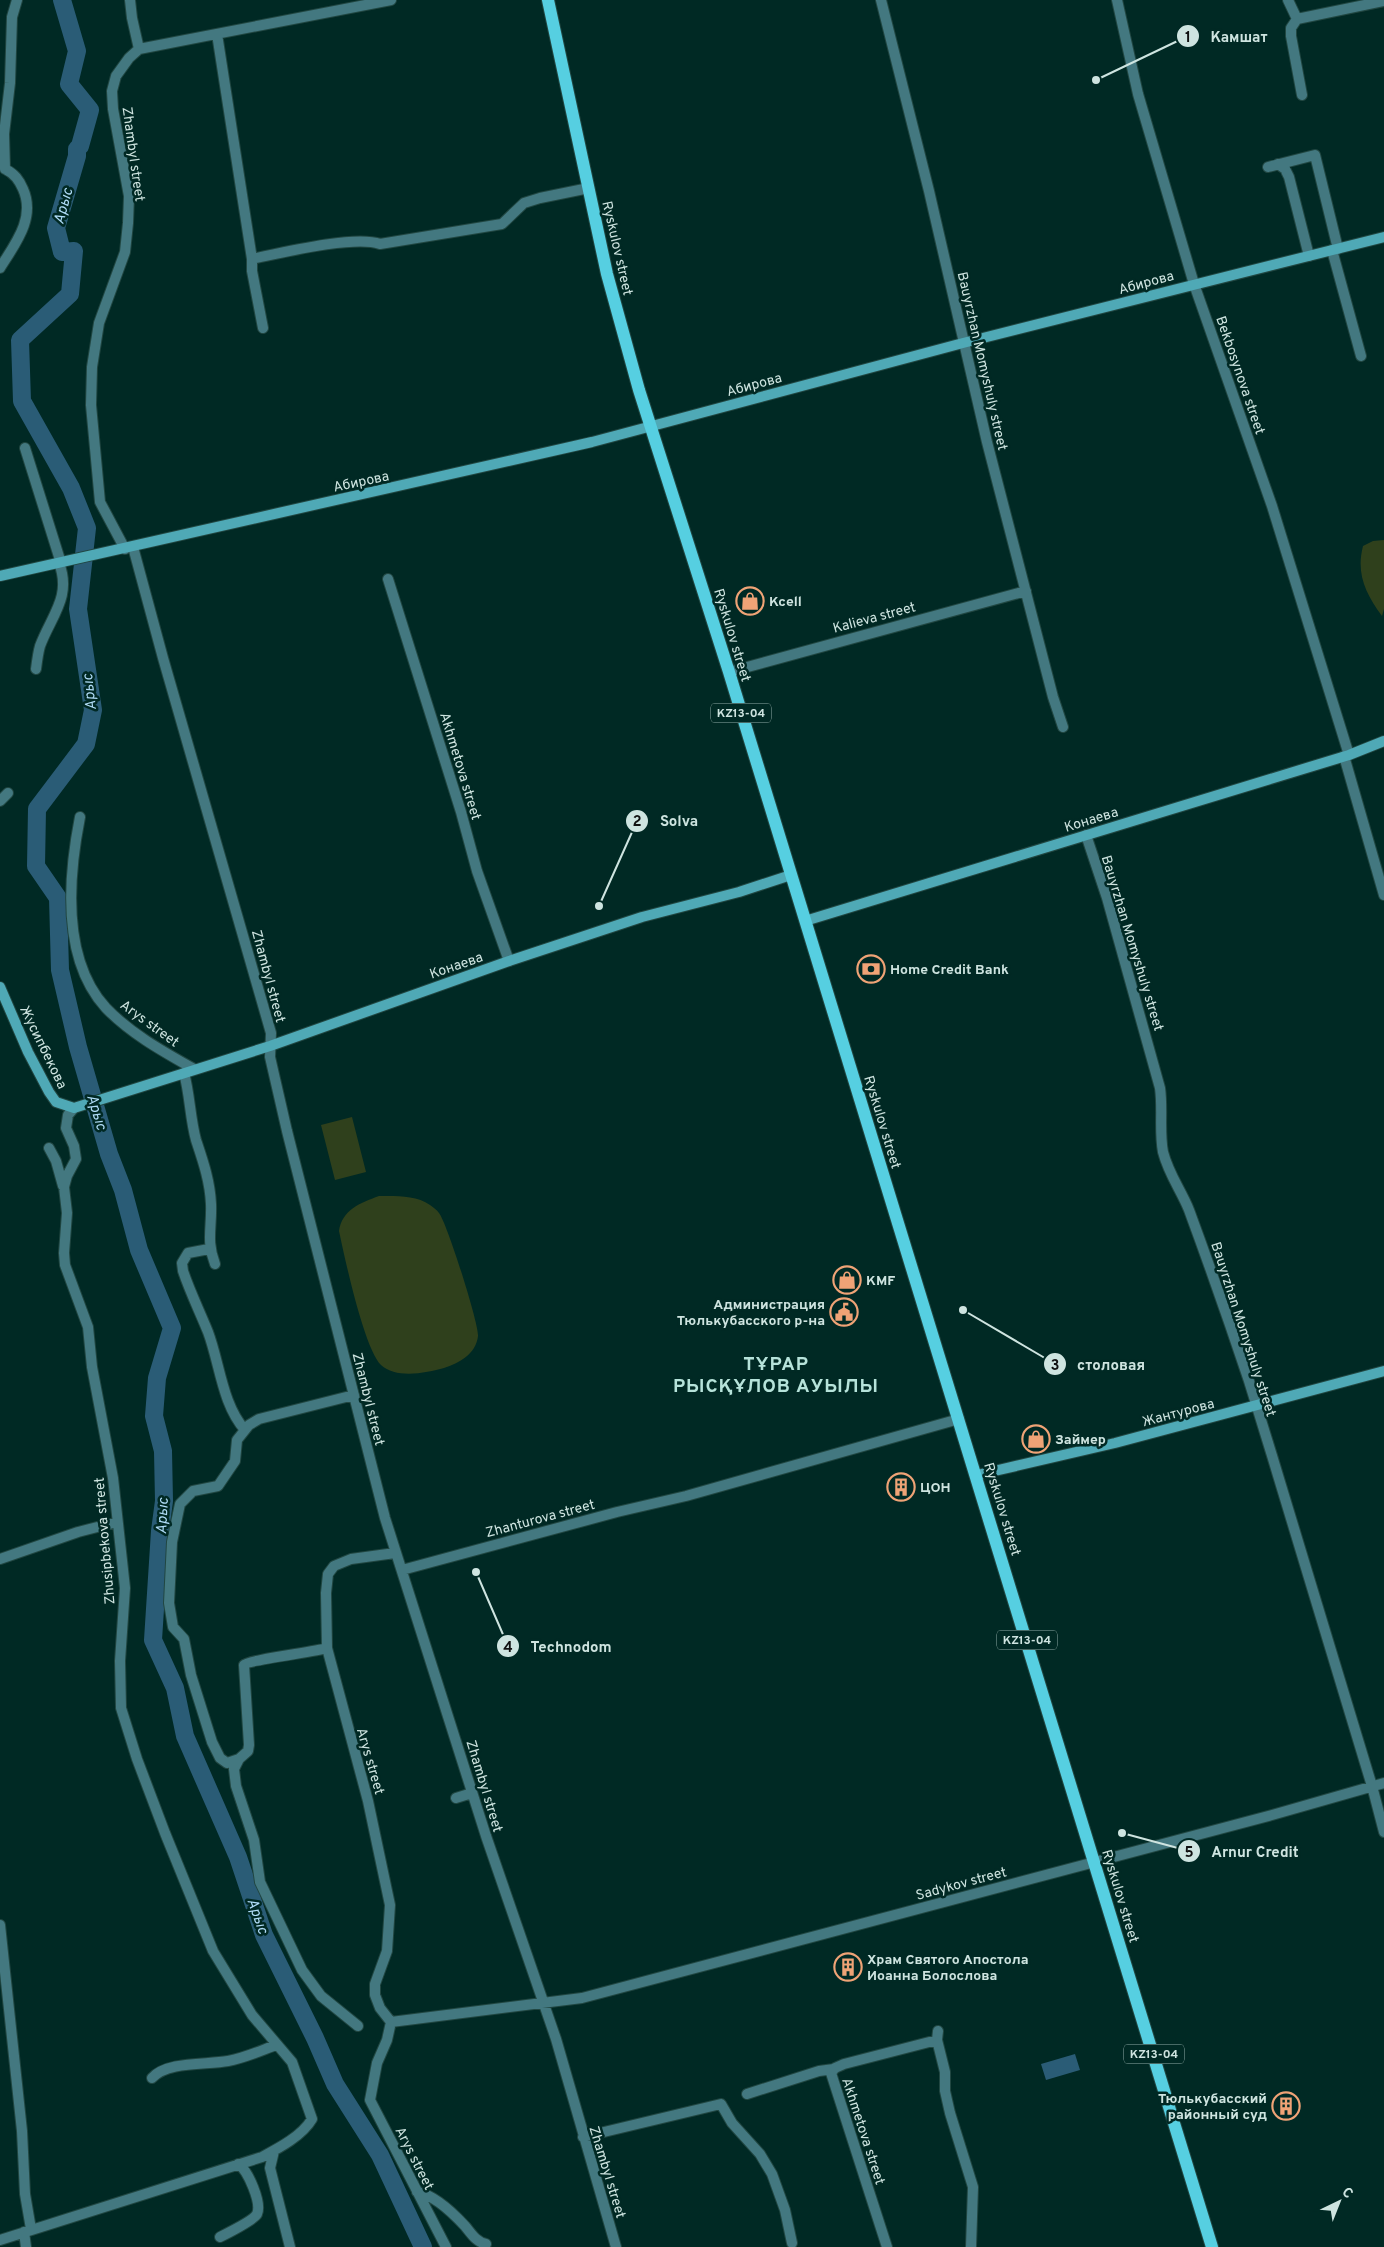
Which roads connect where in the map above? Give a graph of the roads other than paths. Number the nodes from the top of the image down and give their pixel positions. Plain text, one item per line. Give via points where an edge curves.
1 (17, 0) edge
2 (130, 0) edge
3 (391, 0) edge
4 (548, 0) edge
5 (881, 0) edge
6 (1117, 0) edge
7 (1288, 0) edge
8 (1384, 1) edge
9 (1301, 18) junction
10 (218, 34) junction
11 (139, 48) junction
12 (0, 78) edge
13 (10, 83) junction
14 (1302, 95) dead end
15 (2, 131) edge
16 (2, 171) edge
17 (589, 188) junction
18 (1384, 237) edge
19 (1335, 250) junction
20 (1309, 256) junction
21 (252, 259) junction
22 (0, 268) edge
23 (1194, 284) junction
24 (263, 328) dead end
25 (963, 342) junction
26 (1360, 356) dead end
27 (649, 426) junction
28 (25, 448) dead end
29 (127, 548) junction
30 (60, 563) junction
31 (0, 576) edge
32 (388, 579) dead end
33 (1026, 591) junction
34 (36, 669) dead end
35 (729, 672) junction
36 (1063, 727) dead end
37 (1384, 741) edge
38 (1346, 756) junction
39 (8, 793) dead end
40 (0, 801) edge
41 (80, 818) dead end
42 (1086, 836) junction
43 (791, 875) junction
44 (1384, 895) edge
45 (805, 921) junction
46 (509, 961) junction
47 (0, 987) edge
48 (270, 1046) junction
49 (194, 1069) junction
50 (184, 1073) junction
51 (74, 1108) junction
52 (49, 1148) dead end
53 (64, 1187) junction
54 (210, 1249) junction
55 (215, 1264) dead end
56 (1384, 1371) edge
57 (354, 1394) junction
58 (1256, 1406) junction
59 (959, 1419) junction
60 (245, 1430) junction
61 (977, 1475) junction
62 (117, 1522) junction
63 (395, 1553) junction
64 (0, 1559) edge
65 (402, 1570) junction
66 (327, 1648) junction
67 (231, 1766) junction
68 (1384, 1783) edge
69 (1372, 1786) junction
70 (472, 1793) junction
71 (456, 1798) dead end
72 (1384, 1832) edge
73 (1095, 1861) junction
74 (0, 1925) edge
75 (543, 2002) junction
76 (391, 2022) junction
77 (358, 2026) dead end
78 (276, 2045) junction
79 (834, 2069) junction
80 (152, 2078) dead end
81 (747, 2094) dead end
82 (583, 2137) junction
83 (274, 2151) junction
84 (259, 2157) junction
85 (238, 2164) junction
86 (270, 2168) junction
87 (416, 2192) junction
88 (27, 2231) junction
89 (220, 2238) dead end
90 (0, 2240) edge
91 (792, 2243) dead end
92 (486, 2244) dead end
93 (26, 2247) edge
94 (290, 2247) edge
95 (446, 2247) edge
96 (616, 2247) edge
97 (887, 2247) edge
98 (970, 2247) edge
99 (1212, 2247) edge

1 - 13 street via 12,17
2 - 11 street
3 - 10 street
4 - 17 main road, Ryskulov street / KZ13-04
5 - 25 street, Bauyrzhan Momyshuly street
6 - 23 street, Bekbosynova street via 1141,103
7 - 9 street
8 - 9 street
9 - 14 street via 1291,28 1291,36
10 - 11 street
10 - 21 street
11 - 29 street, Zhambyl street via 116,76 112,91 126,171 128,223 125,252 99,323 92,367 91,406 100,502
12 - 13 street
13 - 15 street
15 - 16 street
16 - 22 street via 18,178 29,210 20,237
17 - 21 street via 524,203 502,224 380,244 372,241 331,244
17 - 27 main road, Ryskulov street / KZ13-04 via 607,274
18 - 19 street, Абирова
19 - 20 street, Абирова
19 - 20 street via 1315,155 1273,165 1285,169 1289,177
19 - 26 street
20 - 23 street, Абирова
21 - 24 street
23 - 25 street, Абирова
23 - 38 street, Bekbosynova street via 1276,515
25 - 27 street, Абирова
25 - 33 street, Bauyrzhan Momyshuly street
27 - 29 street, Абирова
27 - 35 main road, Ryskulov street / KZ13-04
28 - 30 street
29 - 30 street, Абирова
29 - 48 street, Zhambyl street via 163,658 245,939 271,1033
30 - 31 street
30 - 34 street via 64,577 63,592 40,646
32 - 46 street, Akhmetova street via 462,812 477,870
33 - 35 street, Kalieva street
33 - 36 street, Bauyrzhan Momyshuly street via 1052,697
35 - 43 main road, Ryskulov street / KZ13-04
37 - 38 street, Конаева
38 - 42 street, Конаева
38 - 44 street, Bekbosynova street
39 - 40 street
41 - 49 street, Arys street via 70,884 72,933 80,965 105,1007 122,1023
42 - 45 street, Конаева
42 - 58 street, Bauyrzhan Momyshuly street via 1107,898 1158,1079 1163,1106 1161,1140 1166,1162 1187,1206 1214,1278
43 - 45 main road, Ryskulov street / KZ13-04
43 - 46 street, Конаева via 642,917
45 - 59 main road, Ryskulov street / KZ13-04
46 - 48 street, Конаева
47 - 51 street, Жусипбекова via 48,1092 56,1102
48 - 49 street, Конаева
48 - 57 street, Zhambyl street via 287,1131
49 - 50 street, Конаева
50 - 51 street, Конаева
50 - 54 street via 194,1132 209,1185
51 - 53 street, Zhusipbekova street via 68,1115 66,1128 76,1159
52 - 53 street
53 - 62 street, Zhusipbekova street via 67,1213 65,1265 88,1327
54 - 55 street
54 - 60 street via 188,1253 182,1263 190,1293 209,1334 230,1403
56 - 58 street, Жантурова
57 - 60 street via 259,1419
57 - 63 street, Zhambyl street
58 - 61 street, Жантурова
58 - 69 street, Bauyrzhan Momyshuly street
59 - 61 main road, Ryskulov street / KZ13-04
59 - 65 street, Zhanturova street via 686,1496
60 - 67 street via 237,1440 235,1461 218,1486 193,1491 180,1504 172,1542 169,1603 172,1627 184,1639 212,1742 220,1758
61 - 73 main road, Ryskulov street / KZ13-04
62 - 64 street
62 - 78 street, Zhusipbekova street via 125,1588 120,1690 127,1728 209,1942 252,2015
63 - 65 street, Zhambyl street
63 - 66 street, Arys street via 350,1559 334,1566 328,1574
65 - 70 street, Zhambyl street
66 - 67 street via 246,1662 249,1745 248,1751
66 - 76 street, Arys street via 368,1801 390,1904 387,1951 375,1984 375,1995
67 - 77 street via 254,1840 260,1882 284,1934 302,1970 321,1996
68 - 69 street, Sadykov street
69 - 72 street, Bauyrzhan Momyshuly street
69 - 73 street, Sadykov street
70 - 71 street
70 - 75 street, Zhambyl street
73 - 75 street, Sadykov street via 618,1989 582,1998
73 - 99 main road, Ryskulov street / KZ13-04
74 - 88 street via 22,2131
75 - 76 street
75 - 82 street, Zhambyl street
76 - 87 street, Arys street via 376,2063 370,2100
78 - 80 street via 252,2056 226,2062 171,2068 157,2072
78 - 83 street, Zhusipbekova street via 292,2062 312,2119 308,2126
79 - 81 street
79 - 97 street, Akhmetova street via 831,2072
79 - 98 street, Akhmetova street via 938,2035 950,2113 973,2187
82 - 91 street via 721,2104 772,2174
82 - 96 street, Zhambyl street
83 - 84 street
83 - 86 street
84 - 85 street
84 - 86 street
85 - 88 street
85 - 89 street via 248,2174 254,2189 257,2214
86 - 94 street
87 - 92 street via 426,2194 453,2215 473,2237
87 - 95 street, Arys street
88 - 90 street
88 - 93 street

